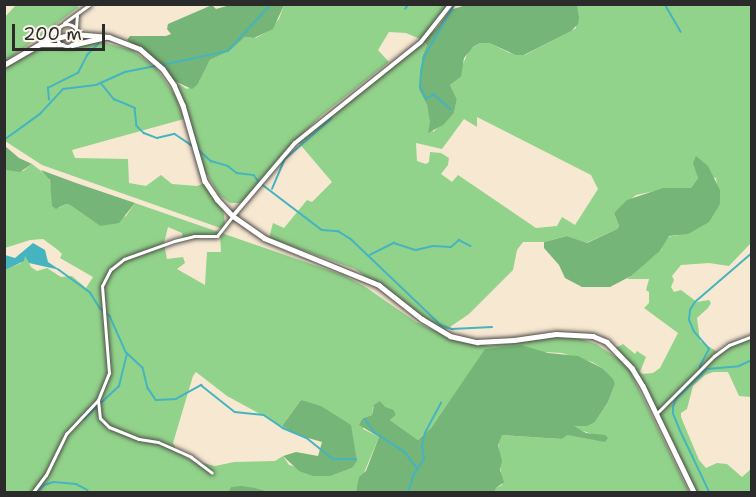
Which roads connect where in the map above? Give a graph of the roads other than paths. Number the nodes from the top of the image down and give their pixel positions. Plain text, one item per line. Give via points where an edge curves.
1 (90, 4) edge
2 (451, 4) edge
3 (78, 15) junction
4 (60, 26) junction
5 (77, 30) junction
6 (56, 37) junction
7 (109, 37) junction
8 (37, 45) junction
9 (63, 45) junction
10 (72, 45) junction
11 (4, 65) edge
12 (233, 216) junction
13 (752, 336) edge
14 (98, 400) junction
15 (657, 413) junction
16 (212, 473) dead end
17 (33, 492) edge
18 (694, 492) edge

1 - 3 street
2 - 12 street via 421,42 295,142
3 - 4 street
3 - 5 street
4 - 5 street via 69,24
4 - 6 street
4 - 8 main road
5 - 6 main road
5 - 7 main road
5 - 10 street
6 - 8 main road
6 - 9 street
7 - 10 main road
7 - 12 main road via 140,49 163,69 183,105 205,181
8 - 9 main road
8 - 11 main road
9 - 10 street
12 - 14 street via 217,236 174,241 124,259 110,270 102,293 111,366
12 - 15 main road via 264,238 379,285 450,336 477,342 556,334 593,336 607,342 632,368
13 - 15 street via 714,356
14 - 16 street via 100,418 108,427 159,442 198,461
14 - 17 street via 66,434
15 - 18 main road

